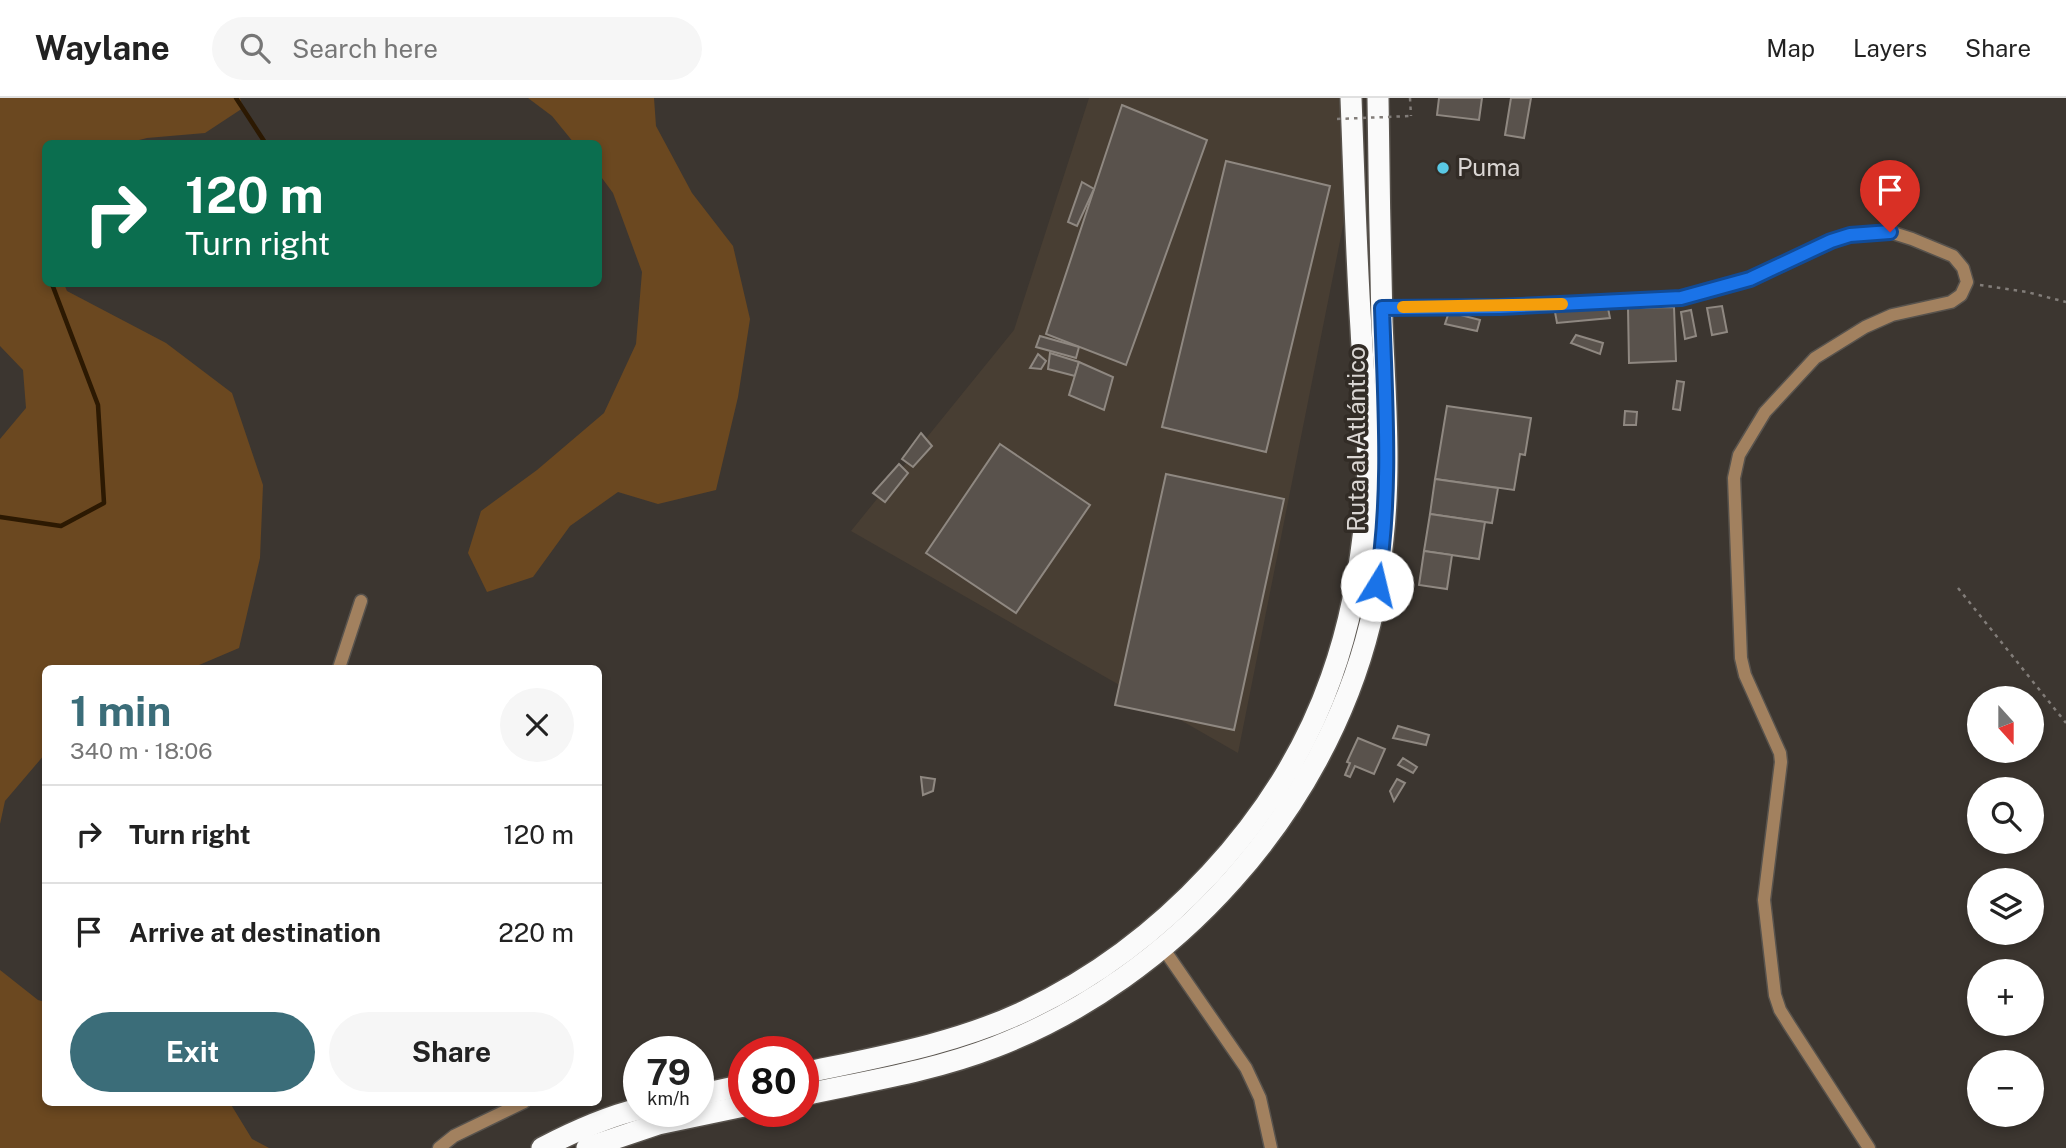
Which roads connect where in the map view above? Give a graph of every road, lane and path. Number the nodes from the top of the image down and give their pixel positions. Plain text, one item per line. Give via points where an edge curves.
1 (1351, 98) edge
2 (1378, 98) edge
3 (1410, 98) edge
4 (1338, 119) dead end
5 (1967, 282) junction
6 (2066, 302) edge
7 (1382, 308) junction
8 (1958, 588) dead end
9 (361, 601) dead end
10 (340, 665) edge
11 (2066, 723) edge
12 (1163, 948) junction
13 (819, 1070) edge
14 (819, 1092) edge
15 (516, 1106) edge
16 (728, 1109) edge
17 (623, 1112) edge
18 (439, 1148) edge
19 (542, 1148) edge
20 (587, 1148) edge
21 (1271, 1148) edge
22 (1869, 1148) edge

1 - 13 highway, Ruta al Atlántico via 1367,433 1366,506 1354,592 1331,678 1289,769 1229,852 1169,915 1100,970 1025,1011 948,1042
2 - 7 highway, Ruta al Atlántico
3 - 4 path, bridge via 1411,116
5 - 6 path
5 - 7 street via 1953,256 1890,232 1840,238 1750,279 1681,298
5 - 22 street via 1951,302 1883,319 1815,358 1765,412 1739,455 1734,478 1741,657 1781,762 1763,900 1775,995 1785,1018
7 - 12 highway, Ruta al Atlántico via 1385,517 1370,624 1350,687 1306,780 1282,816 1239,872
8 - 11 path
9 - 10 street
12 - 14 highway, Ruta al Atlántico via 1076,1009 997,1046 925,1069
12 - 21 street via 1246,1068 1260,1097
15 - 18 street
16 - 20 highway via 658,1124
17 - 19 highway

